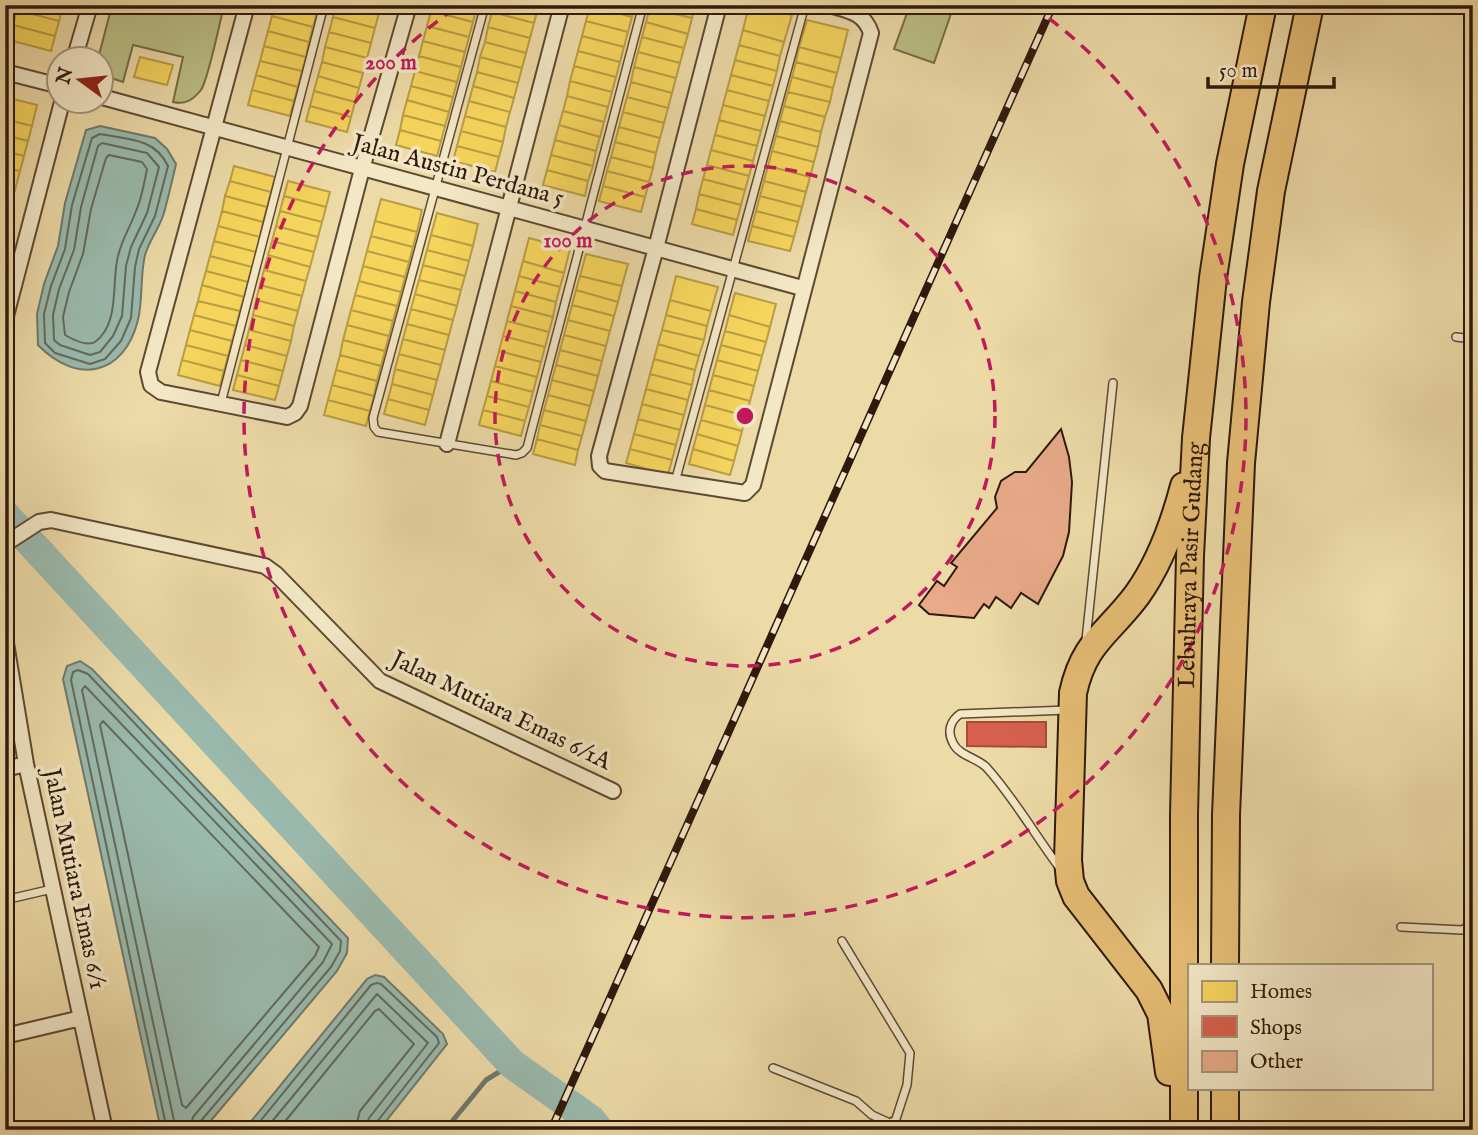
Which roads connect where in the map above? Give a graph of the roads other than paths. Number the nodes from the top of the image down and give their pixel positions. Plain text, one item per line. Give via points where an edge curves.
1 (9, 5) edge
2 (90, 5) edge
3 (247, 5) edge
4 (324, 5) edge
5 (409, 5) edge
6 (485, 5) edge
7 (562, 5) edge
8 (643, 5) edge
9 (719, 5) edge
10 (805, 5) edge
11 (830, 5) edge
12 (1262, 5) edge
13 (1310, 5) edge
14 (5, 21) edge
15 (78, 46) edge
16 (5, 72) edge
17 (46, 82) edge
18 (116, 101) edge
19 (58, 116) edge
20 (214, 128) junction
21 (287, 149) junction
22 (362, 169) junction
23 (435, 190) junction
24 (508, 208) junction
25 (584, 228) junction
26 (656, 248) junction
27 (732, 268) junction
28 (802, 288) junction
29 (5, 320) edge
30 (1456, 337) dead end
31 (1473, 339) edge
32 (1113, 383) dead end
33 (221, 404) junction
34 (1196, 438) junction
35 (447, 444) junction
36 (675, 483) junction
37 (5, 544) edge
38 (5, 637) edge
39 (1084, 658) junction
40 (1073, 709) junction
41 (26, 764) junction
42 (5, 769) edge
43 (613, 791) dead end
44 (1072, 885) junction
45 (53, 889) junction
46 (5, 900) edge
47 (1473, 925) edge
48 (1402, 927) dead end
49 (842, 941) dead end
50 (1225, 964) edge
51 (81, 1018) junction
52 (5, 1036) edge
53 (773, 1068) dead end
54 (1225, 1090) edge
55 (893, 1127) edge
56 (105, 1130) edge
57 (1175, 1130) edge
58 (1184, 1130) edge
59 (1225, 1130) edge

1 - 14 lane
2 - 15 street
3 - 20 street
4 - 21 lane
5 - 22 street
6 - 23 lane
7 - 24 street
8 - 25 lane
9 - 26 street
10 - 27 lane
11 - 28 street via 856,13 867,21 871,33
12 - 34 highway, Lebuhraya Pasir Gudang via 1230,164
13 - 50 highway, Lebuhraya Pasir Gudang via 1271,191 1241,463 1226,815
16 - 17 street
18 - 20 street, Jalan Austin Perdana 5
19 - 29 street
20 - 21 street, Jalan Austin Perdana 5
20 - 33 street via 148,372 151,386 161,392
21 - 22 street, Jalan Austin Perdana 5
21 - 33 lane
22 - 23 street, Jalan Austin Perdana 5
22 - 33 street via 300,406 287,417
23 - 24 street, Jalan Austin Perdana 5
23 - 35 lane via 373,418 378,432
24 - 25 street, Jalan Austin Perdana 5
24 - 35 street
25 - 26 street, Jalan Austin Perdana 5
25 - 35 lane via 527,448 516,455
26 - 27 street, Jalan Austin Perdana 5
26 - 36 street via 599,456 605,471
27 - 28 street, Jalan Austin Perdana 5
27 - 36 lane
28 - 36 street via 750,490
30 - 31 lane
32 - 39 lane
34 - 39 highway via 1181,499 1154,569
34 - 58 highway, Lebuhraya Pasir Gudang via 1184,814
37 - 43 street, Jalan Mutiara Emas 6/1A via 39,522 51,520 265,566 380,681
38 - 41 street, Jalan Mutiara Emas 6/1
39 - 40 highway via 1077,672
40 - 44 highway via 1068,859
40 - 44 lane via 960,714 950,727 956,750 986,767
41 - 42 street
41 - 45 street, Jalan Mutiara Emas 6/1
44 - 57 highway via 1076,897 1149,990 1161,1014
45 - 46 lane
45 - 51 street, Jalan Mutiara Emas 6/1
47 - 48 lane via 1462,930
49 - 55 lane via 910,1053 907,1085
51 - 52 street
51 - 56 street, Jalan Mutiara Emas 6/1
53 - 55 lane via 856,1101
54 - 59 highway

